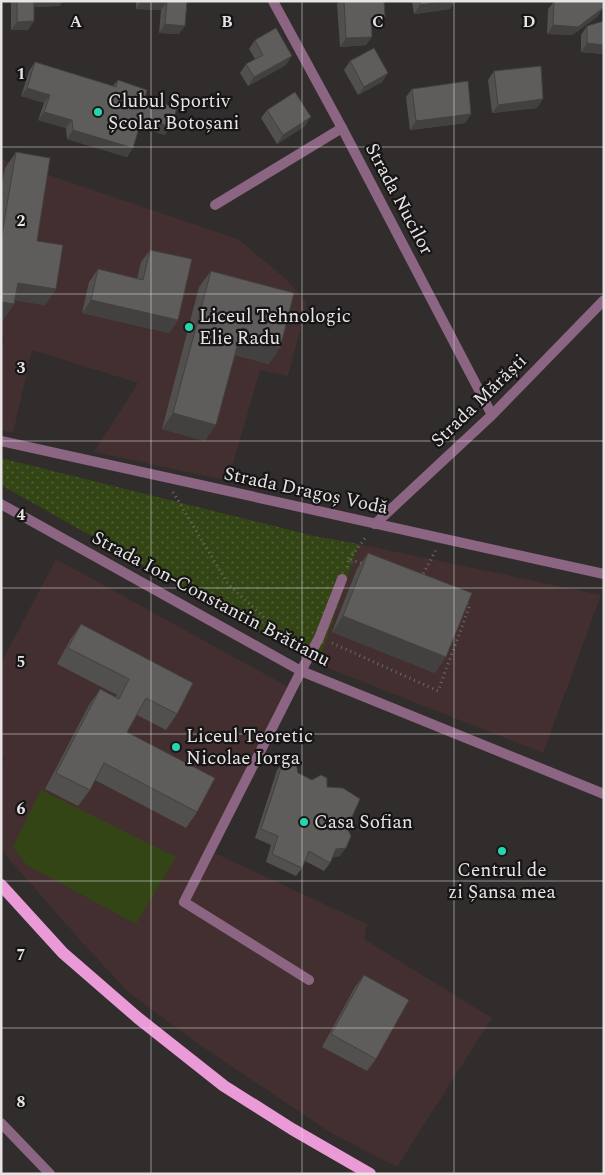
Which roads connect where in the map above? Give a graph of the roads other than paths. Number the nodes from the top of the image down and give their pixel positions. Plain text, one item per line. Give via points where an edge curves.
1 (273, 1) edge
2 (342, 128) junction
3 (215, 205) dead end
4 (604, 300) edge
5 (492, 415) junction
6 (1, 441) edge
7 (1, 504) edge
8 (376, 524) junction
9 (604, 574) edge
10 (342, 579) road end
11 (301, 671) junction
12 (604, 794) edge
13 (1, 885) edge
14 (309, 980) dead end
15 (1, 1124) edge
16 (50, 1174) edge
17 (370, 1174) edge

1 - 2 street, Strada Nucilor
2 - 3 street
2 - 5 street, Strada Nucilor
4 - 5 street, Strada Mărăști
5 - 8 street, Strada Mărăști
6 - 8 street, Strada Dragoș Vodă
7 - 11 street, Strada Ion-Constantin Brătianu
8 - 9 street, Strada Dragoș Vodă
10 - 11 street via 320,637
11 - 12 street, Strada Ion-Constantin Brătianu
11 - 14 street via 184,902
13 - 17 main road via 63,953 224,1086
15 - 16 street

